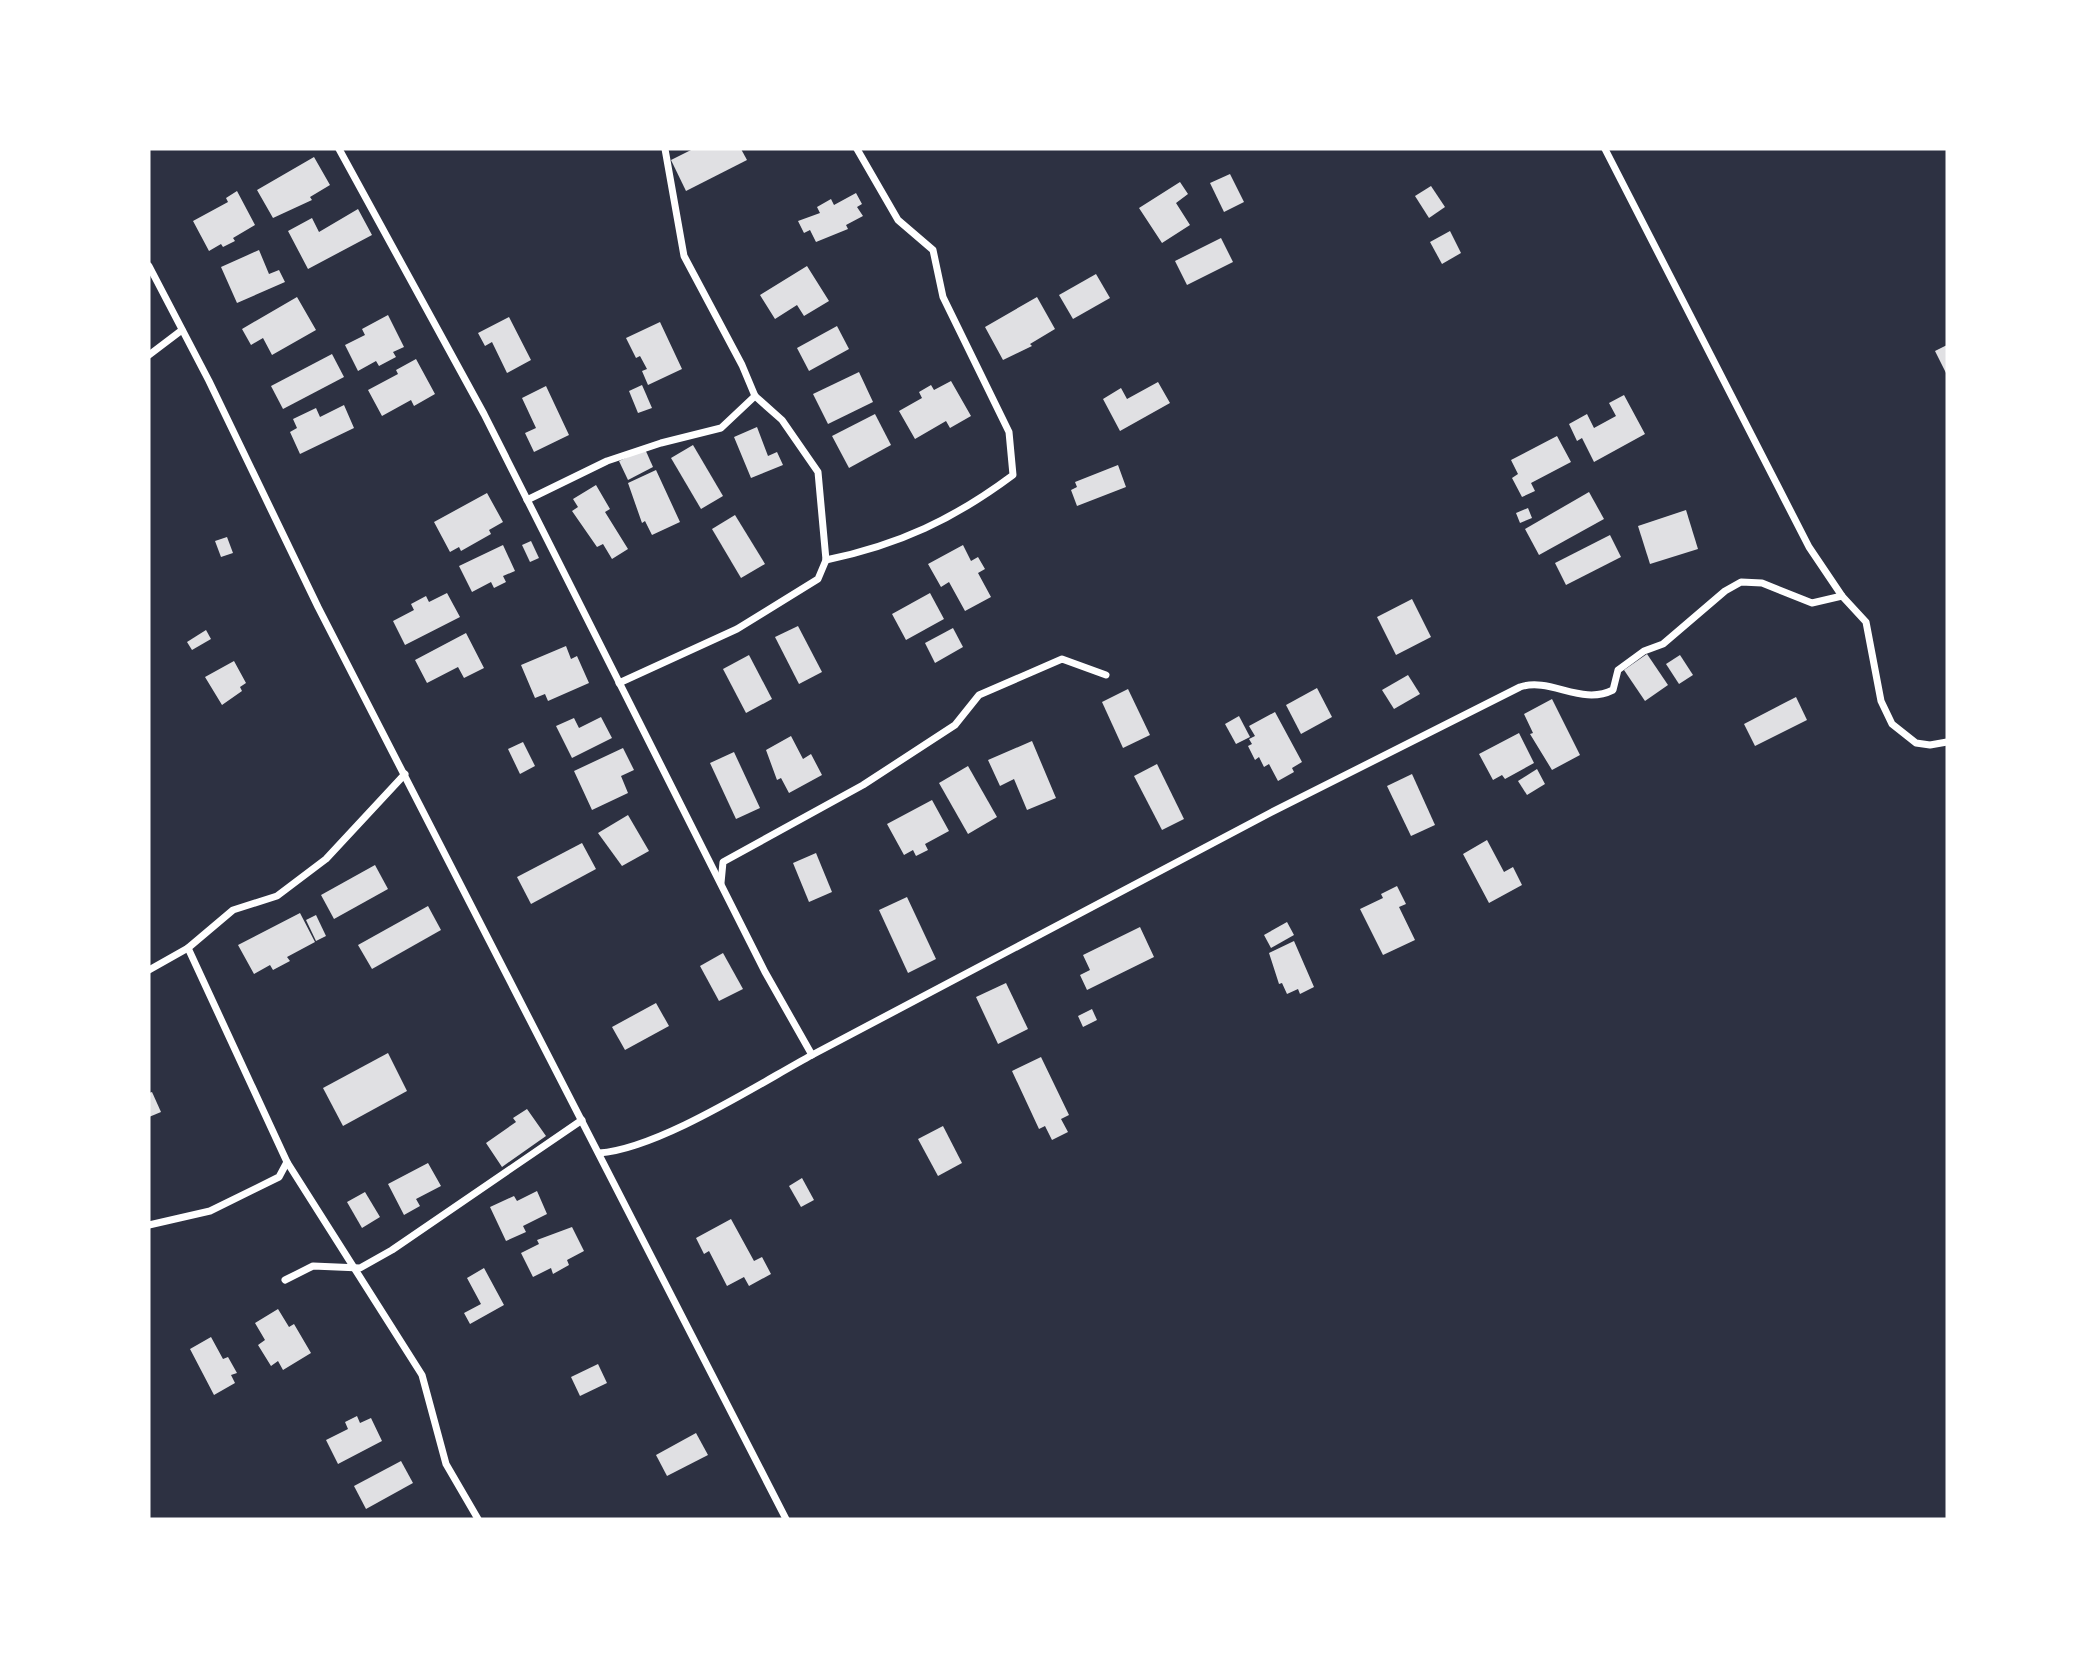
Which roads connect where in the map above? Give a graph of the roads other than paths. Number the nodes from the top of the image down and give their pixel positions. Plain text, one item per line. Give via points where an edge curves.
1 (339, 149) edge
2 (665, 149) edge
3 (857, 149) edge
4 (1605, 149) edge
5 (149, 266) edge
6 (182, 330) junction
7 (149, 355) edge
8 (755, 396) junction
9 (527, 500) junction
10 (826, 560) junction
11 (1842, 596) junction
12 (1106, 675) dead end
13 (619, 683) junction
14 (1947, 742) edge
15 (405, 774) junction
16 (721, 884) junction
17 (188, 948) junction
18 (149, 970) edge
19 (812, 1055) junction
20 (582, 1121) junction
21 (599, 1153) junction
22 (287, 1162) junction
23 (149, 1225) edge
24 (355, 1268) junction
25 (285, 1280) dead end
26 (478, 1519) edge
27 (786, 1519) edge

1 - 9 street
2 - 8 street via 684,256
3 - 10 street via 898,220 933,250 943,297 1009,432 1013,475 982,499 928,528 878,549
4 - 11 street via 1803,535
5 - 6 street
6 - 7 street
6 - 15 street
8 - 9 street via 721,428 607,461
8 - 10 street via 782,420 818,472
9 - 13 street
10 - 13 street via 818,579 737,629
11 - 14 street via 1866,622 1881,701 1892,724 1916,743
11 - 19 street via 1812,603 1762,583 1741,582 1663,644 1618,670 1612,690 1591,697 1531,684 1520,687
12 - 16 street via 1062,659 979,695 955,725 863,785 723,862
13 - 16 street
15 - 17 street via 326,859 277,896 233,910
15 - 20 street
16 - 19 street
17 - 18 street
17 - 22 street
19 - 21 street via 654,1137
20 - 21 street
20 - 24 street via 393,1250
21 - 27 street
22 - 23 street via 279,1177 210,1211
22 - 24 street
24 - 25 street via 323,1265
24 - 26 street via 422,1375 446,1464

